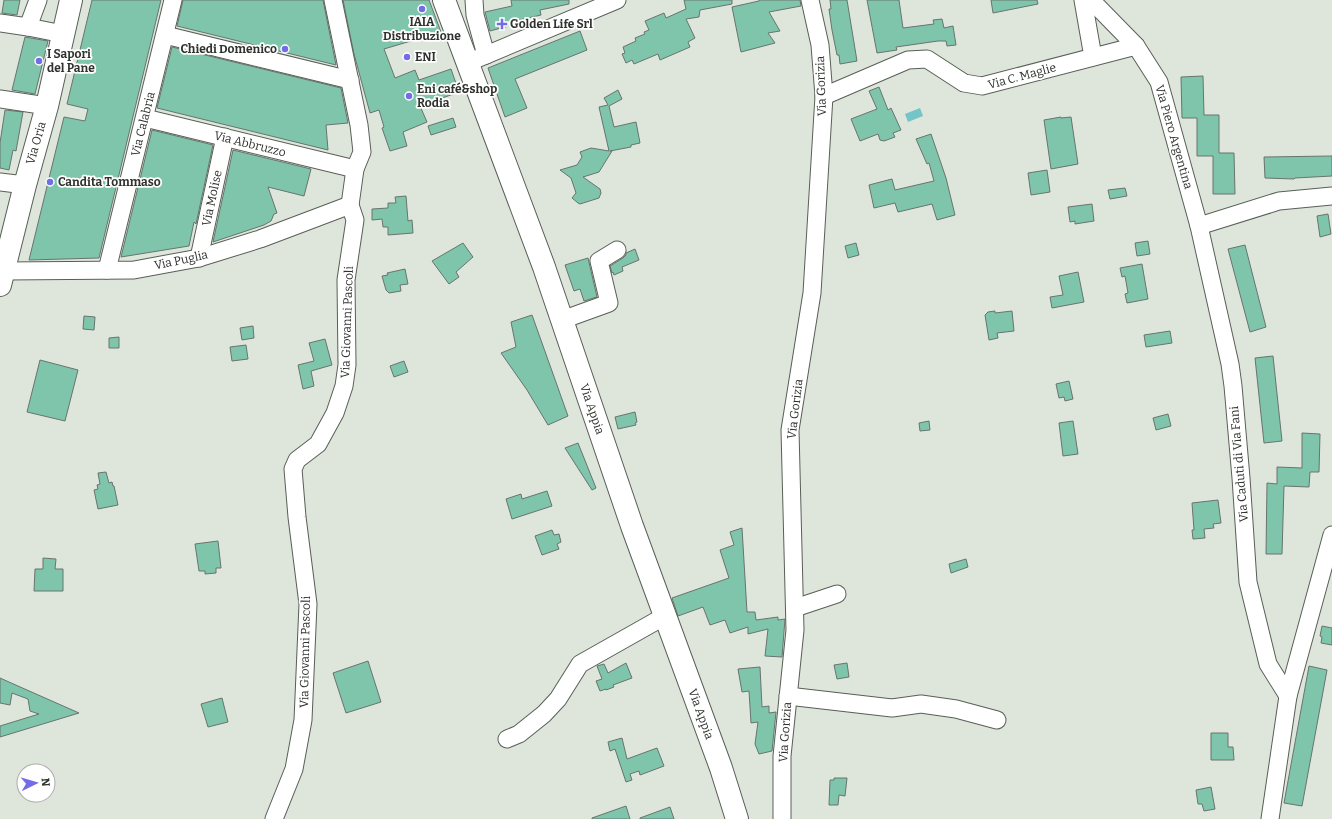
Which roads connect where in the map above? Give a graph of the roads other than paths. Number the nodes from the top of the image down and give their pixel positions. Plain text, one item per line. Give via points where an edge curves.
1 (38, 0) edge
2 (71, 0) edge
3 (173, 0) edge
4 (333, 0) edge
5 (444, 0) edge
6 (474, 0) edge
7 (617, 0) edge
8 (810, 0) edge
9 (1083, 0) edge
10 (1091, 0) edge
11 (0, 23) edge
12 (28, 28) junction
13 (64, 34) junction
14 (165, 35) junction
15 (1136, 46) junction
16 (1093, 57) junction
17 (476, 59) junction
18 (350, 80) junction
19 (824, 96) junction
20 (0, 99) edge
21 (47, 106) junction
22 (145, 118) junction
23 (224, 137) junction
24 (355, 169) junction
25 (0, 182) edge
26 (25, 186) junction
27 (1332, 196) edge
28 (350, 205) junction
29 (1198, 226) junction
30 (4, 249) edge
31 (617, 250) dead end
32 (198, 258) junction
33 (107, 270) junction
34 (2, 278) edge
35 (562, 320) junction
36 (1332, 534) edge
37 (837, 594) dead end
38 (794, 608) junction
39 (665, 616) junction
40 (788, 696) junction
41 (1288, 696) junction
42 (997, 720) dead end
43 (507, 739) dead end
44 (274, 819) edge
45 (737, 819) edge
46 (782, 819) edge
47 (1270, 819) edge

1 - 12 street
2 - 13 main road, Via Oria
3 - 14 street, Via Calabria
4 - 18 street, Via Giovanni Pascoli
5 - 17 main road, Via Appia
6 - 17 street
7 - 17 street
8 - 19 street, Via Gorizia via 820,45
9 - 16 street
10 - 15 street, Via Piero Argentina
11 - 12 street
12 - 13 street
13 - 21 main road, Via Oria
14 - 18 street
14 - 22 street, Via Calabria
15 - 16 street, Via C. Maglie
15 - 29 street, Via Piero Argentina via 1159,82
16 - 19 street, Via C. Maglie via 982,86 964,83 927,59 908,60
17 - 35 main road, Via Appia
18 - 24 street, Via Giovanni Pascoli via 362,152
19 - 38 street, Via Gorizia via 812,293 790,430
20 - 21 street
21 - 26 main road, Via Oria
22 - 23 street, Via Abbruzzo
22 - 33 street, Via Calabria
23 - 24 street, Via Abbruzzo
23 - 32 street, Via Molise
24 - 28 street, Via Giovanni Pascoli
25 - 26 street
26 - 30 main road, Via Oria
27 - 29 street via 1279,201
28 - 32 street, Via Puglia via 260,240
28 - 44 street, Via Giovanni Pascoli via 355,220 346,280 347,365 344,386 335,413 318,444 297,460 293,468 308,604 303,720 294,769
29 - 41 street, Via Caduti di Via Fani via 1226,343 1233,386 1248,582 1268,664
30 - 34 main road, Via Oria
31 - 35 street via 599,261 609,303
32 - 33 street, Via Puglia via 134,270
33 - 34 street, Via Puglia
35 - 39 main road, Via Appia
36 - 41 street
37 - 38 street
38 - 40 street, Via Gorizia via 795,630
39 - 43 street via 580,664 558,699 544,714 519,734
39 - 45 main road, Via Appia
40 - 42 street via 892,708 921,704 956,709
40 - 46 street, Via Gorizia via 782,756
41 - 47 street

